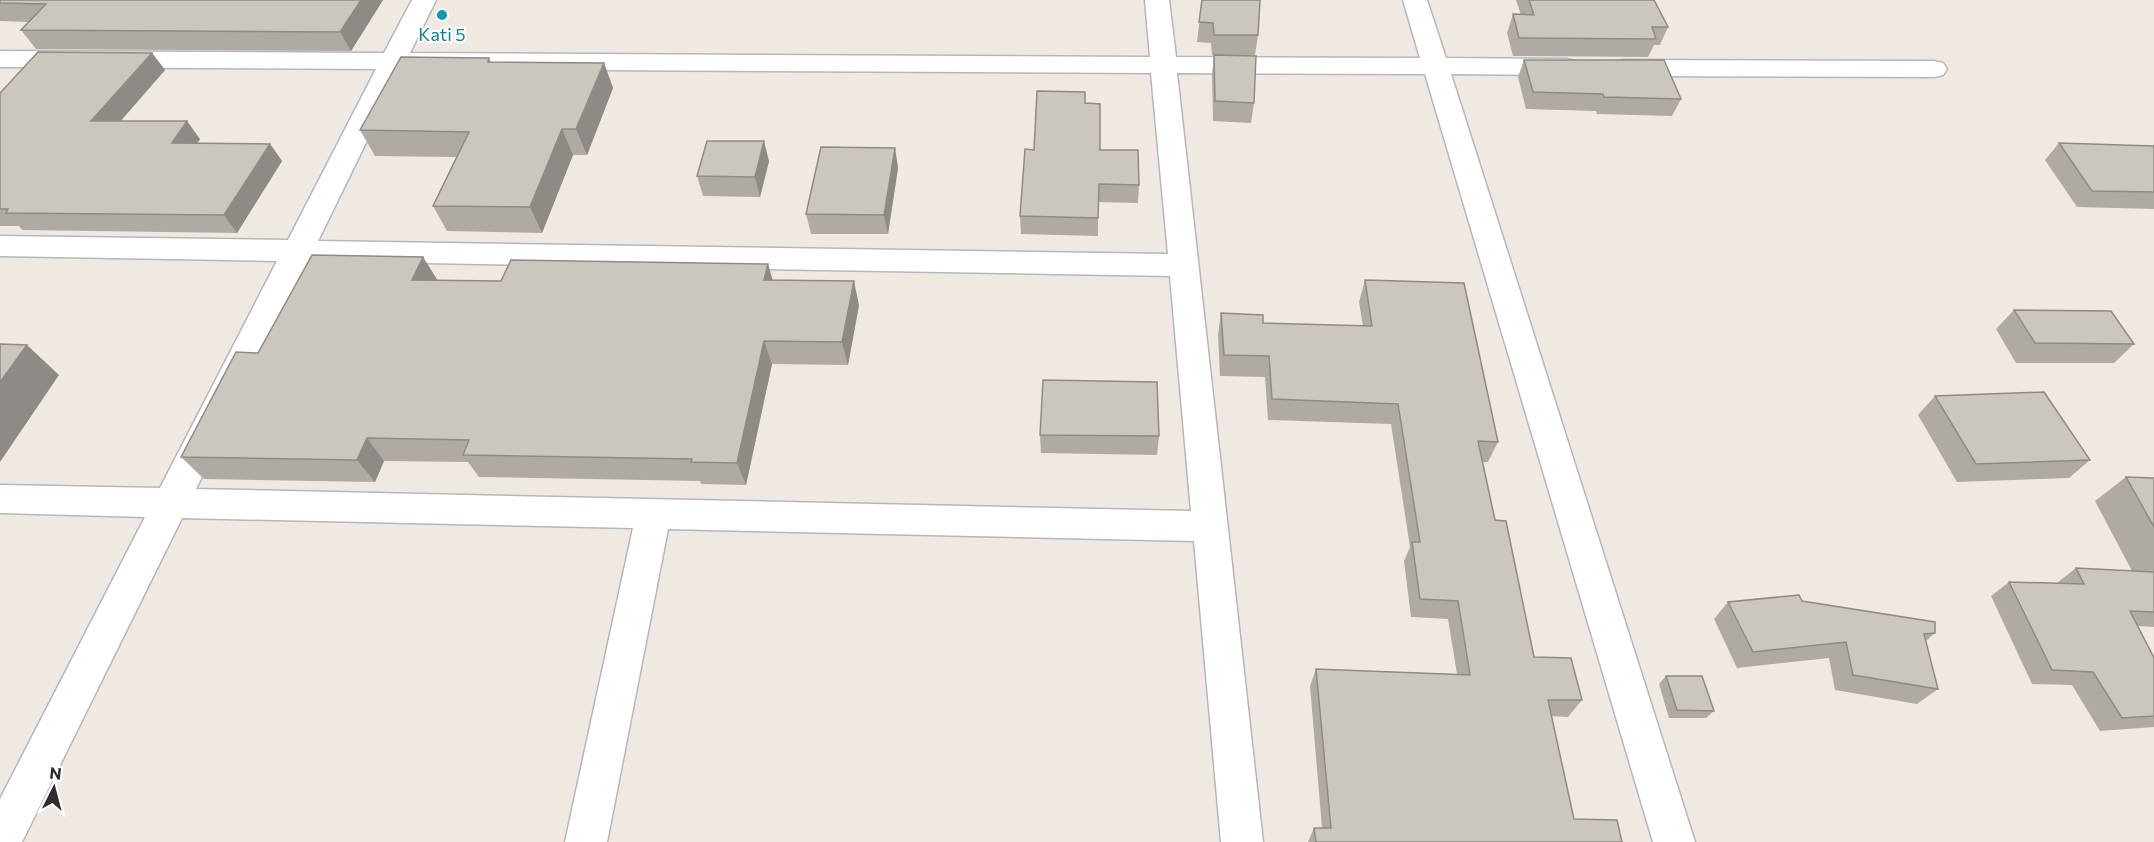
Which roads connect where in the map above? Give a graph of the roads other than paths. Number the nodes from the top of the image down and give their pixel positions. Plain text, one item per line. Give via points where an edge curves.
1 (424, 0) edge
2 (1156, 0) edge
3 (1415, 0) edge
4 (0, 59) edge
5 (393, 61) junction
6 (1163, 65) junction
7 (1436, 67) junction
8 (1934, 69) dead end
9 (0, 246) edge
10 (297, 251) junction
11 (1184, 265) junction
12 (0, 499) edge
13 (171, 503) junction
14 (654, 513) junction
15 (1210, 526) junction
16 (0, 842) edge
17 (586, 842) edge
18 (1242, 842) edge
19 (1674, 842) edge

1 - 5 street
2 - 6 street
3 - 7 street
4 - 5 street
5 - 6 street
5 - 10 street
6 - 7 street
6 - 11 street
7 - 8 street
7 - 19 street
9 - 10 street
10 - 11 street
10 - 13 street
11 - 15 street
12 - 13 street
13 - 14 street
13 - 16 street
14 - 15 street
14 - 17 street
15 - 18 street

